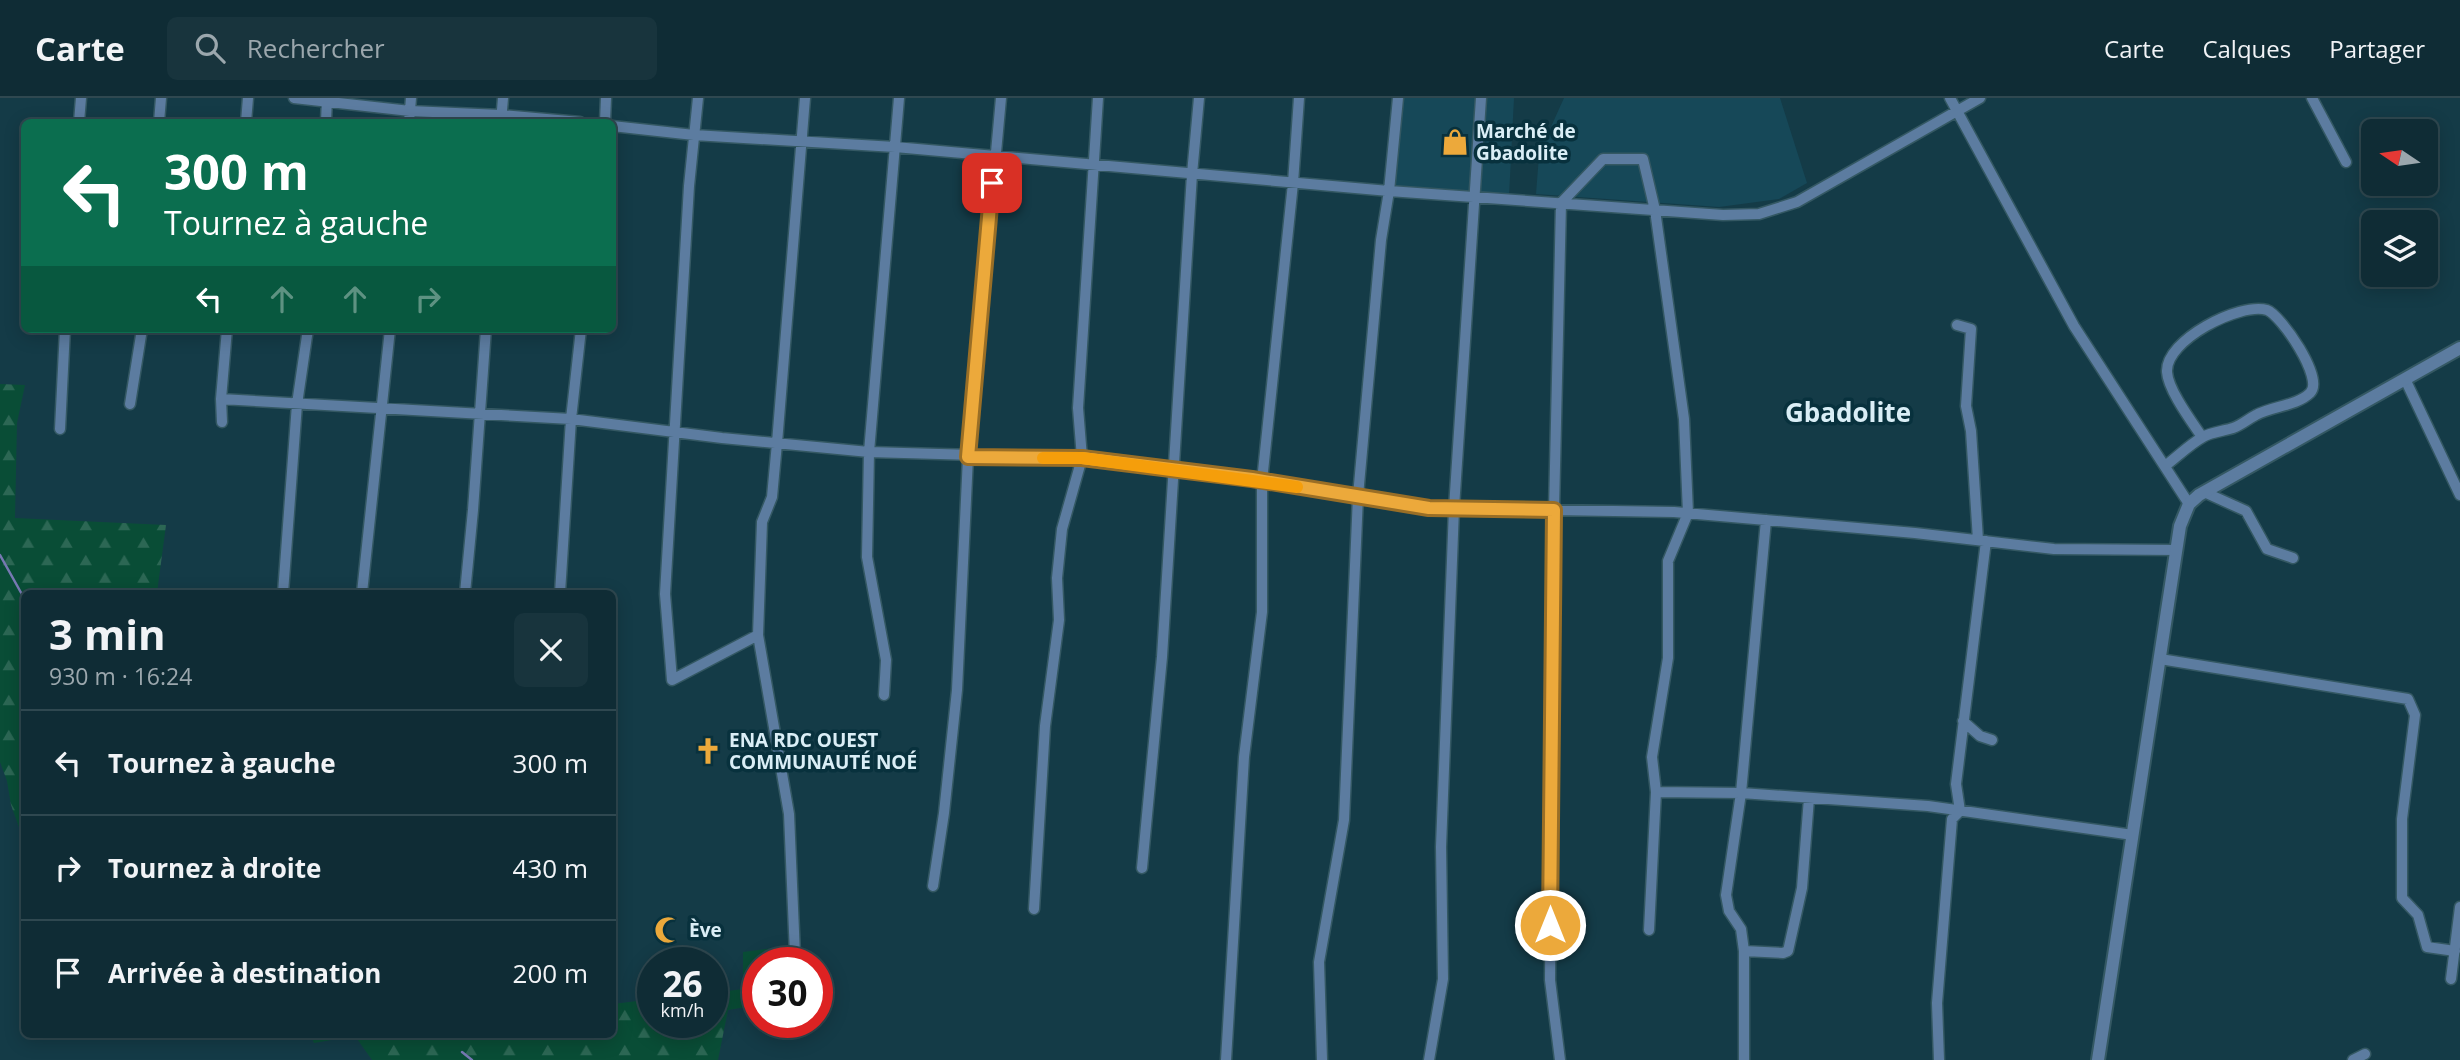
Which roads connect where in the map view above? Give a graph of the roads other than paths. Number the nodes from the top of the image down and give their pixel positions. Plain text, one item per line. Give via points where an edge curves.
1 (81, 98) edge
2 (161, 98) edge
3 (248, 98) edge
4 (294, 98) edge
5 (411, 98) edge
6 (503, 98) edge
7 (606, 98) edge
8 (698, 98) edge
9 (805, 98) edge
10 (899, 98) edge
11 (1000, 98) edge
12 (1098, 98) edge
13 (1199, 98) edge
14 (1299, 98) edge
15 (1398, 98) edge
16 (1481, 98) edge
17 (1950, 98) edge
18 (1980, 98) edge
19 (2312, 98) edge
20 (327, 100) edge
21 (1958, 111) junction
22 (409, 117) edge
23 (79, 119) edge
24 (159, 119) edge
25 (246, 119) edge
26 (326, 119) edge
27 (501, 119) edge
28 (605, 119) edge
29 (616, 126) edge
30 (694, 135) junction
31 (803, 142) junction
32 (895, 147) junction
33 (995, 156) junction
34 (2346, 162) dead end
35 (1092, 165) junction
36 (1192, 174) junction
37 (1293, 183) junction
38 (1389, 191) junction
39 (1474, 197) junction
40 (1561, 203) junction
41 (1655, 210) junction
42 (1957, 326) dead end
43 (65, 333) edge
44 (141, 333) edge
45 (227, 333) edge
46 (307, 333) edge
47 (390, 333) edge
48 (486, 333) edge
49 (581, 333) edge
50 (2460, 348) edge
51 (2405, 379) junction
52 (221, 400) junction
53 (130, 404) dead end
54 (298, 404) junction
55 (382, 409) junction
56 (479, 414) junction
57 (571, 419) junction
58 (222, 422) dead end
59 (60, 429) dead end
60 (676, 432) junction
61 (2202, 437) junction
62 (777, 443) junction
63 (869, 452) junction
64 (968, 457) junction
65 (1082, 458) junction
66 (2165, 466) junction
67 (1173, 470) junction
68 (1262, 481) junction
69 (2204, 492) junction
70 (2460, 495) edge
71 (1358, 496) junction
72 (2189, 504) junction
73 (1454, 508) junction
74 (1554, 510) junction
75 (1688, 513) junction
76 (1766, 520) junction
77 (1982, 540) junction
78 (2177, 550) junction
79 (2292, 558) dead end
80 (283, 590) edge
81 (362, 590) edge
82 (465, 590) edge
83 (560, 590) edge
84 (758, 635) junction
85 (2160, 659) junction
86 (884, 695) dead end
87 (1964, 721) junction
88 (1992, 740) dead end
89 (1656, 792) junction
90 (1741, 793) junction
91 (1809, 798) junction
92 (1960, 811) junction
93 (2133, 835) junction
94 (1142, 868) dead end
95 (933, 886) dead end
96 (2460, 907) edge
97 (1034, 909) dead end
98 (1649, 930) dead end
99 (795, 947) edge
100 (1744, 951) junction
101 (2455, 951) junction
102 (2451, 979) dead end
103 (2365, 1054) dead end
104 (1226, 1060) edge
105 (1322, 1060) edge
106 (1429, 1060) edge
107 (1560, 1060) edge
108 (1744, 1060) edge
109 (1939, 1060) edge
110 (2098, 1060) edge
111 (2353, 1060) edge

1 - 23 street
2 - 24 street
3 - 25 street
4 - 20 street
5 - 22 street
6 - 27 street
7 - 28 street
8 - 30 street
9 - 31 street
10 - 32 street
11 - 33 street
12 - 35 street
13 - 36 street
14 - 37 street
15 - 38 street
16 - 39 street
17 - 21 street
18 - 21 street
19 - 34 street
20 - 22 street
20 - 26 street
21 - 41 street via 1797,202 1759,214
21 - 66 street via 2074,326
22 - 27 street
29 - 30 street
30 - 31 street
30 - 60 street
31 - 32 street
31 - 62 street
32 - 33 street
32 - 63 street
33 - 35 street
33 - 64 street
35 - 36 street
35 - 65 street via 1078,408
36 - 37 street
36 - 67 street
37 - 38 street
37 - 68 street
38 - 39 street
38 - 71 street
39 - 40 street
39 - 73 street
40 - 41 street
40 - 41 street via 1603,159 1643,159
40 - 74 street
41 - 75 street via 1684,419
42 - 77 street via 1971,329 1966,406
43 - 59 street
44 - 53 street
45 - 52 street
46 - 54 street
47 - 55 street
48 - 56 street
49 - 57 street
50 - 51 street
51 - 69 street
51 - 70 street
52 - 54 street
52 - 58 street
54 - 55 street
54 - 80 street
55 - 56 street
55 - 81 street
56 - 57 street
56 - 82 street
57 - 60 street
57 - 83 street
60 - 62 street
60 - 84 street via 665,594 672,680
61 - 61 street via 2241,425 2312,392 2312,370 2276,314 2264,309 2239,312 2202,328 2173,353 2167,370 2170,382
61 - 66 street
62 - 63 street
62 - 84 street via 772,497 762,522
63 - 64 street
63 - 86 street via 867,557 886,660
64 - 65 street
64 - 95 street via 957,690
65 - 67 street
65 - 97 street via 1061,541 1057,578 1059,620 1045,726
66 - 72 street
67 - 68 street
67 - 94 street via 1162,657
68 - 71 street
68 - 104 street via 1262,612 1244,757
69 - 72 street
69 - 79 street via 2246,511 2267,549
71 - 73 street
71 - 105 street via 1344,820 1319,962
72 - 78 street
73 - 74 street
73 - 106 street via 1441,847 1443,979
74 - 75 street
74 - 107 street via 1550,980
75 - 76 street
75 - 89 street via 1668,561 1668,658 1652,757
76 - 77 street
76 - 90 street
77 - 78 street via 2054,549
77 - 87 street
78 - 85 street
84 - 99 street via 789,814
85 - 93 street
85 - 101 street via 2408,699 2415,715 2402,819 2402,898 2418,915 2427,947
87 - 88 street
87 - 92 street via 1956,784
89 - 90 street
89 - 98 street
90 - 91 street
90 - 100 street via 1727,895 1729,911 1741,929
91 - 92 street
91 - 100 street via 1802,888 1788,951
92 - 93 street
92 - 109 street via 1952,818 1948,859 1937,1003
93 - 110 street
96 - 101 street
100 - 108 street
101 - 102 street
103 - 111 street

